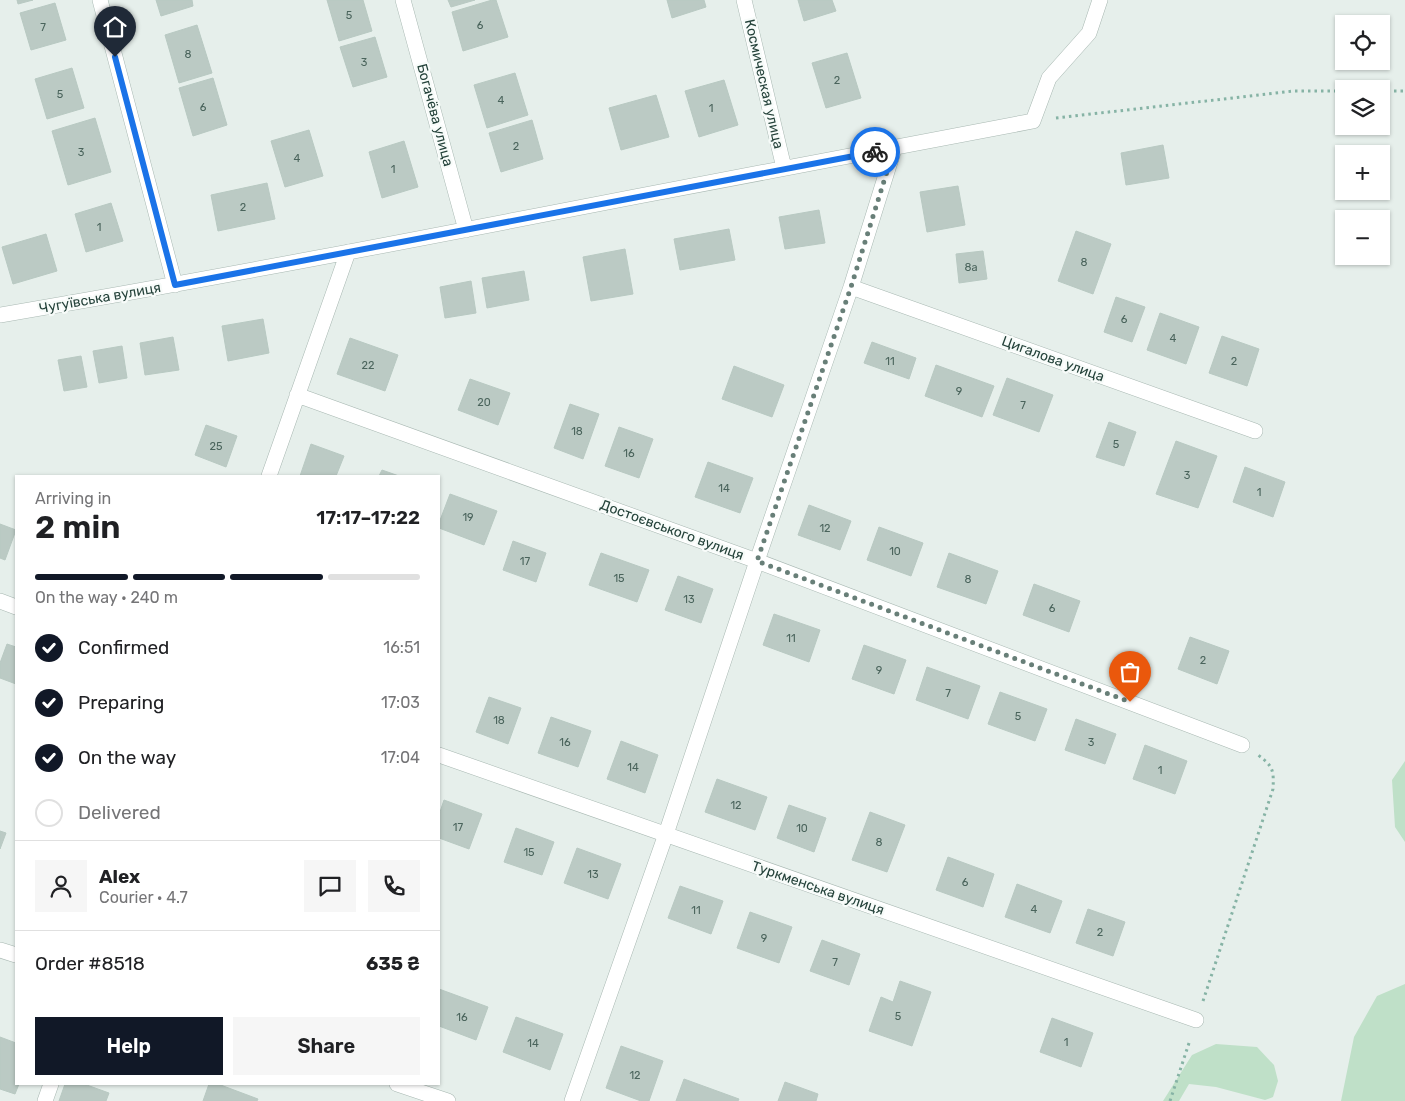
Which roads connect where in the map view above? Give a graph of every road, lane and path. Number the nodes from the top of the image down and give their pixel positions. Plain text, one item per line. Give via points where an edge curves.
1 (100, 0) edge
2 (404, 0) edge
3 (744, 0) edge
4 (1100, 0) edge
5 (1335, 91) edge
6 (1390, 91) edge
7 (1405, 91) edge
8 (1033, 121) junction
9 (894, 149) junction
10 (784, 168) junction
11 (466, 230) junction
12 (348, 252) junction
13 (175, 285) junction
14 (851, 287) junction
15 (0, 315) edge
16 (298, 395) junction
17 (1255, 431) dead end
18 (269, 475) edge
19 (757, 561) junction
20 (0, 601) edge
21 (15, 607) edge
22 (1242, 745) joint
23 (440, 755) edge
24 (666, 834) junction
25 (0, 950) edge
26 (15, 955) edge
27 (1196, 1020) junction
28 (51, 1085) edge
29 (400, 1085) edge
30 (45, 1101) edge
31 (448, 1101) edge
32 (572, 1101) edge
33 (1170, 1101) edge

1 - 13 street
2 - 11 street, Богачёва улица
3 - 10 street, Космическая улица
4 - 8 street via 1089,33 1049,78
5 - 8 path via 1294,91
6 - 7 path
8 - 9 street, Чугуївська вулиця
9 - 10 street, Чугуївська вулиця
9 - 14 street
10 - 11 street, Чугуївська вулиця
11 - 12 street, Чугуївська вулиця
12 - 13 street, Чугуївська вулиця
12 - 16 street
13 - 15 street, Чугуївська вулиця
14 - 17 street, Цигалова улица
14 - 19 street
16 - 18 street
16 - 19 street, Достоєвського вулиця
19 - 22 street, Достоєвського вулиця
19 - 24 street
20 - 21 street
22 - 27 path via 1269,763 1274,773 1273,789
23 - 24 street, Туркменська вулиця
24 - 27 street, Туркменська вулиця
24 - 32 street
25 - 26 street
27 - 33 path
28 - 30 street
29 - 31 street

